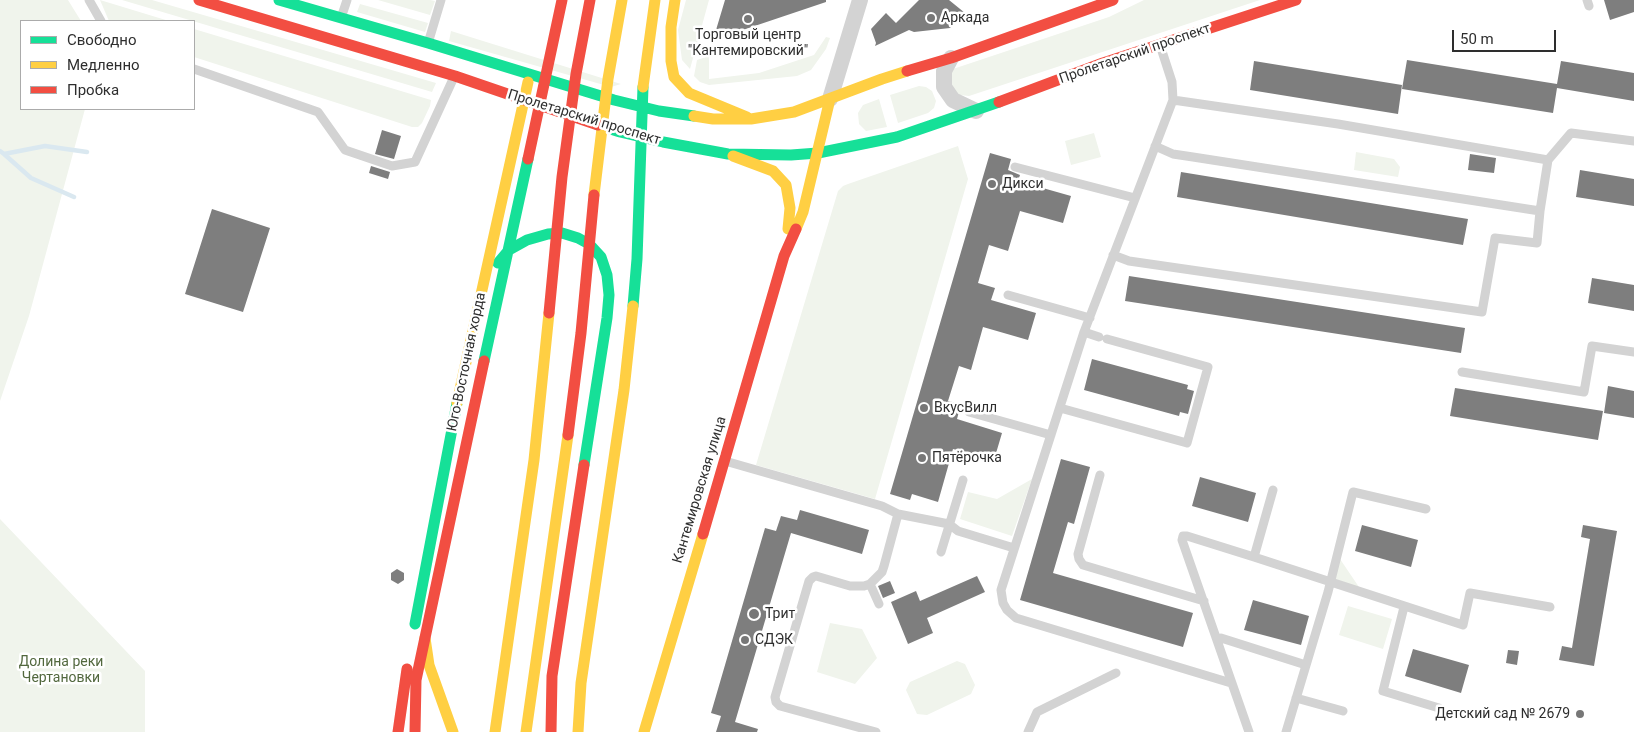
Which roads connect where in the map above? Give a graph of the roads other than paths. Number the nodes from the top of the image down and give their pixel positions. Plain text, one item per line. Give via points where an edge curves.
1 (89, 0) edge
2 (199, 0) edge
3 (279, 0) edge
4 (347, 0) edge
5 (441, 0) edge
6 (562, 0) edge
7 (590, 0) edge
8 (622, 0) edge
9 (655, 0) edge
10 (675, 0) edge
11 (860, 0) edge
12 (1113, 0) edge
13 (1296, 0) edge
14 (341, 18) junction
15 (100, 20) edge
16 (428, 43) junction
17 (1160, 45) junction
18 (951, 58) junction
19 (195, 69) edge
20 (530, 75) junction
21 (455, 76) junction
22 (830, 99) junction
23 (524, 100) junction
24 (1173, 100) junction
25 (976, 110) junction
26 (750, 119) junction
27 (1634, 141) edge
28 (1155, 146) junction
29 (818, 153) junction
30 (728, 154) junction
31 (1548, 160) junction
32 (1015, 167) dead end
33 (1135, 198) junction
34 (1540, 211) junction
35 (784, 256) junction
36 (1113, 256) junction
37 (1008, 295) dead end
38 (482, 296) junction
39 (1090, 318) junction
40 (1084, 332) junction
41 (1634, 352) edge
42 (1462, 372) dead end
43 (1060, 408) junction
44 (969, 412) dead end
45 (1051, 435) junction
46 (725, 461) junction
47 (1100, 475) dead end
48 (963, 480) dead end
49 (1273, 490) dead end
50 (1426, 509) dead end
51 (898, 514) junction
52 (949, 524) junction
53 (1014, 548) junction
54 (941, 552) dead end
55 (1254, 557) junction
56 (423, 577) junction
57 (1330, 583) junction
58 (870, 584) junction
59 (1204, 601) junction
60 (879, 604) dead end
61 (1404, 607) junction
62 (1550, 607) dead end
63 (412, 639) dead end
64 (1218, 640) junction
65 (409, 657) dead end
66 (1306, 665) junction
67 (1116, 673) dead end
68 (1232, 683) junction
69 (1296, 698) junction
70 (1440, 708) dead end
71 (1344, 711) dead end
72 (398, 732) edge
73 (415, 732) edge
74 (453, 732) edge
75 (495, 732) edge
76 (526, 732) edge
77 (551, 732) edge
78 (578, 732) edge
79 (644, 732) edge
80 (876, 732) edge
81 (1028, 732) edge
82 (1249, 732) edge
83 (1286, 732) edge

1 - 15 lane
2 - 21 main road, Пролетарский проспект
3 - 14 main road, Пролетарский проспект
4 - 14 lane
5 - 16 lane
6 - 73 main road, Юго-Восточная хорда via 426,627 416,680
7 - 75 main road via 562,177 534,460
8 - 76 main road via 608,78 565,462
9 - 78 main road via 642,94 637,260 630,342 581,683
10 - 26 main road via 670,61 674,77 689,93
11 - 22 street
12 - 18 main road, Пролетарский проспект
13 - 17 main road, Пролетарский проспект
14 - 16 main road, Пролетарский проспект
16 - 20 main road, Пролетарский проспект
17 - 24 lane via 1172,82
17 - 25 main road, Пролетарский проспект
18 - 22 main road, Пролетарский проспект
18 - 25 street via 944,71 944,87 953,100
19 - 21 lane via 318,112 346,150 392,166 416,162
20 - 23 main road
20 - 26 main road, Пролетарский проспект via 659,111 713,119
21 - 23 main road, Пролетарский проспект
22 - 26 main road, Пролетарский проспект via 794,112
22 - 29 main road, Кантемировская улица
23 - 30 main road, Пролетарский проспект via 620,132
23 - 38 main road
24 - 28 lane
24 - 31 lane
25 - 29 main road, Пролетарский проспект via 897,137
27 - 31 lane via 1571,133
28 - 33 lane
28 - 34 lane via 1173,154
29 - 30 main road, Пролетарский проспект
29 - 35 main road, Кантемировская улица via 803,212
30 - 35 main road, Кантемировская улица via 773,171 786,185 790,208
31 - 34 lane
32 - 33 lane
33 - 36 lane
34 - 36 lane via 1537,244 1495,238 1482,312 1147,264
35 - 46 main road, Кантемировская улица
36 - 39 lane
37 - 39 lane
38 - 56 main road
38 - 77 main road via 489,277 509,250 548,234 562,234 589,244 601,257 607,276 607,318 554,667
39 - 40 lane
40 - 43 lane
40 - 43 lane via 1208,367 1187,443
41 - 42 lane via 1592,346 1584,392
43 - 45 lane
44 - 45 lane
45 - 53 lane
46 - 51 lane via 882,506
46 - 79 main road, Кантемировская улица
47 - 59 lane via 1078,554 1083,565
48 - 52 lane
49 - 55 lane
50 - 57 lane via 1353,492
51 - 52 lane
51 - 58 lane via 882,572
52 - 53 lane via 958,531
52 - 54 lane
53 - 68 lane via 1001,590 1003,603 1016,618
55 - 57 lane
55 - 59 lane via 1183,536
56 - 63 main road
56 - 74 main road via 424,630 429,665
57 - 61 lane
57 - 66 lane
58 - 60 lane
58 - 80 lane via 850,586 812,577 775,697 780,706
59 - 64 lane
61 - 62 lane via 1463,625 1470,593
61 - 70 lane via 1384,691
64 - 66 lane via 1222,638
64 - 68 lane
65 - 72 main road
66 - 69 lane
67 - 81 lane via 1037,712
68 - 82 lane
69 - 71 lane
69 - 83 lane

